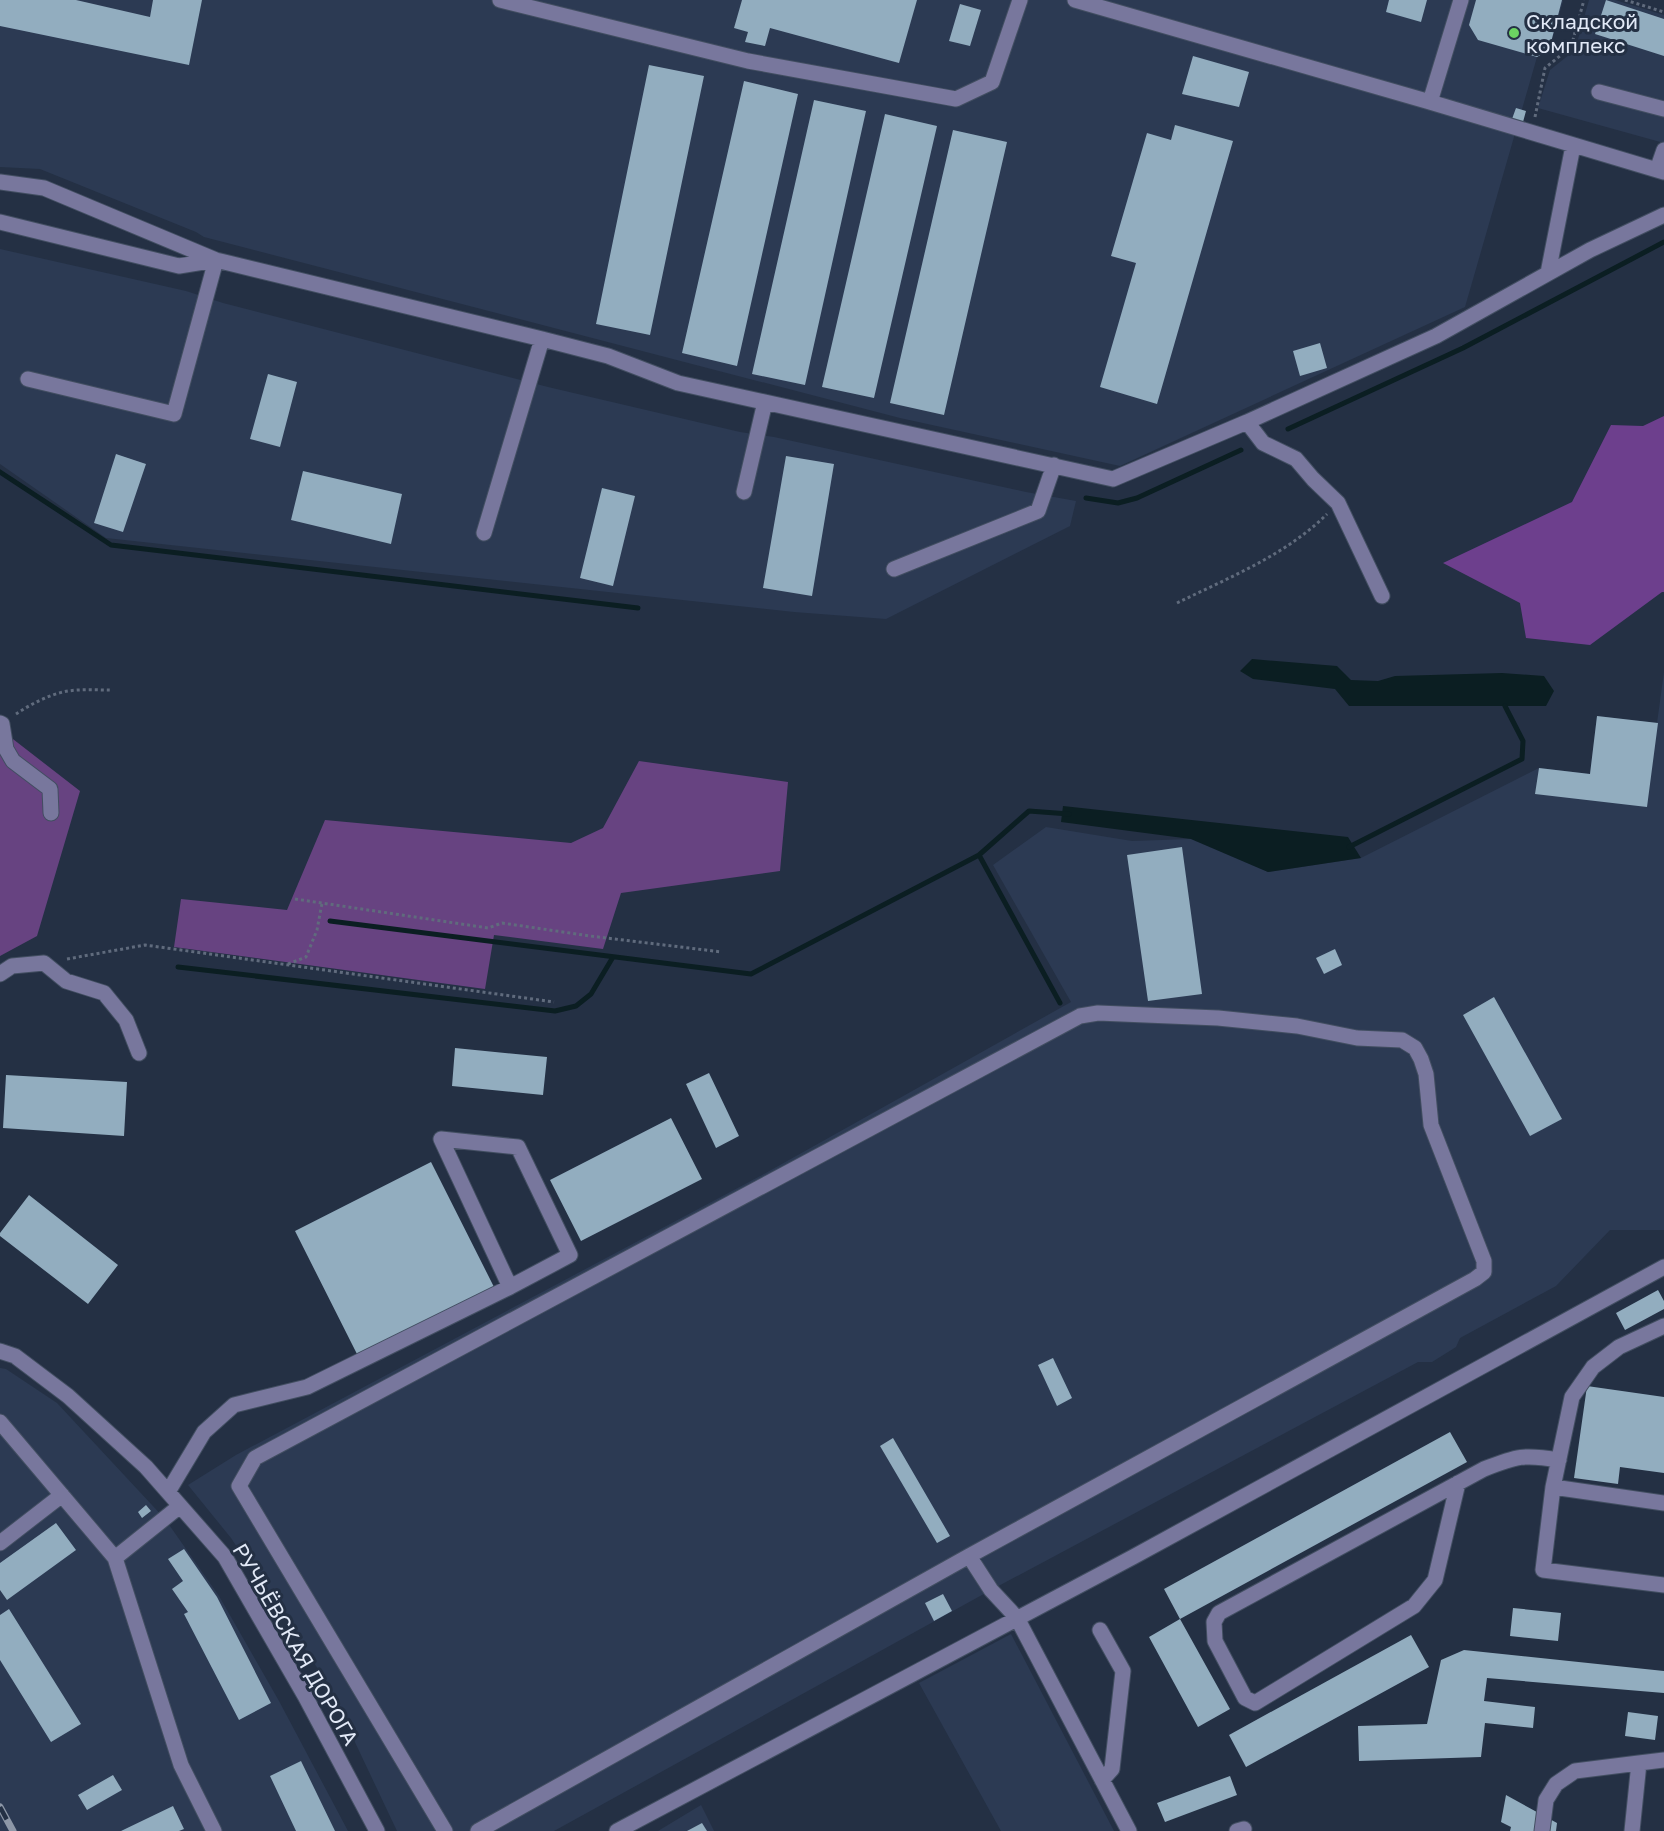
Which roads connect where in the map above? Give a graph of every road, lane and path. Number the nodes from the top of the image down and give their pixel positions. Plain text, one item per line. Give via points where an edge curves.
1 (500, 0) edge
2 (1020, 0) edge
3 (1075, 0) edge
4 (1461, 0) edge
5 (1584, 0) edge
6 (1625, 0) edge
7 (1664, 12) edge
8 (1599, 92) dead end
9 (1430, 102) junction
10 (1664, 109) edge
11 (1545, 120) dead end
12 (1573, 146) junction
13 (1664, 150) edge
14 (1661, 171) edge
15 (0, 182) edge
16 (1664, 215) edge
17 (0, 222) edge
18 (216, 260) junction
19 (1548, 273) junction
20 (543, 339) junction
21 (28, 379) dead end
22 (765, 402) junction
23 (1247, 422) junction
24 (1054, 465) junction
25 (744, 492) dead end
26 (1338, 503) junction
27 (484, 532) dead end
28 (894, 569) dead end
29 (1382, 596) dead end
30 (1177, 603) dead end
31 (111, 690) dead end
32 (1, 723) edge
33 (51, 813) dead end
34 (295, 899) dead end
35 (322, 903) junction
36 (722, 952) dead end
37 (44, 963) junction
38 (287, 965) junction
39 (0, 974) edge
40 (554, 1002) dead end
41 (139, 1053) dead end
42 (1664, 1267) edge
43 (510, 1287) junction
44 (1664, 1326) edge
45 (0, 1351) edge
46 (0, 1422) edge
47 (1559, 1460) junction
48 (1458, 1483) junction
49 (1553, 1487) junction
50 (168, 1492) junction
51 (62, 1495) junction
52 (1664, 1503) edge
53 (180, 1506) junction
54 (0, 1543) edge
55 (969, 1556) junction
56 (115, 1558) junction
57 (1664, 1585) edge
58 (1017, 1618) junction
59 (1100, 1630) dead end
60 (1664, 1760) edge
61 (1639, 1763) junction
62 (1102, 1780) junction
63 (214, 1831) edge
64 (377, 1831) edge
65 (445, 1831) edge
66 (478, 1831) edge
67 (617, 1831) edge
68 (1129, 1831) edge
69 (1542, 1831) edge
70 (1632, 1831) edge

1 - 2 street via 748,61 956,99 992,82
3 - 9 street
4 - 9 street
5 - 11 path via 1571,47 1545,68 1534,117
6 - 7 path
8 - 10 street
9 - 12 street
12 - 14 street
12 - 19 street
13 - 14 street
15 - 18 street via 44,188
16 - 19 street
17 - 18 street via 179,266
18 - 20 street
18 - 21 street via 174,414
19 - 23 street via 1436,336
20 - 22 street via 608,356 678,383
20 - 27 street
22 - 24 street
22 - 25 street
23 - 24 street via 1113,479
23 - 26 street via 1263,443 1296,459
24 - 28 street via 1038,511
26 - 29 street
26 - 30 path via 1275,554
31 - 32 path via 52,696
32 - 33 street via 6,749 13,761 50,789
34 - 35 path
35 - 36 path via 488,928 502,923
35 - 38 path via 306,957
37 - 38 path via 145,945
37 - 39 street via 12,966
37 - 41 street via 66,981 104,993 126,1020
38 - 40 path
42 - 58 street
43 - 43 street via 466,1191 441,1139 518,1148 570,1255
43 - 50 street via 307,1386 234,1405 204,1432
44 - 47 street via 1619,1347 1593,1367 1572,1397
45 - 50 street, РУЧЬЁВСКАЯ ДОРОГА via 15,1356 68,1396
46 - 51 street
47 - 48 street via 1532,1455 1513,1458
47 - 49 street
48 - 48 street via 1219,1613 1214,1622 1215,1641 1245,1698 1255,1703 1414,1606 1435,1580
49 - 52 street
49 - 57 street via 1543,1570
50 - 53 street, РУЧЬЁВСКАЯ ДОРОГА
51 - 54 street
51 - 56 street
53 - 56 street
53 - 64 street, РУЧЬЁВСКАЯ ДОРОГА via 225,1557
55 - 58 street via 991,1590
55 - 65 street via 1484,1272 1484,1261 1431,1125 1426,1074 1415,1048 1402,1040 1357,1038 1298,1026 1218,1018 1098,1013 1080,1016 255,1458 239,1486
55 - 66 street
56 - 63 street via 181,1765
58 - 62 street
58 - 67 street
59 - 62 street via 1123,1671 1112,1769
60 - 61 street
61 - 69 street via 1575,1771 1556,1784 1546,1800
61 - 70 street
62 - 68 street

